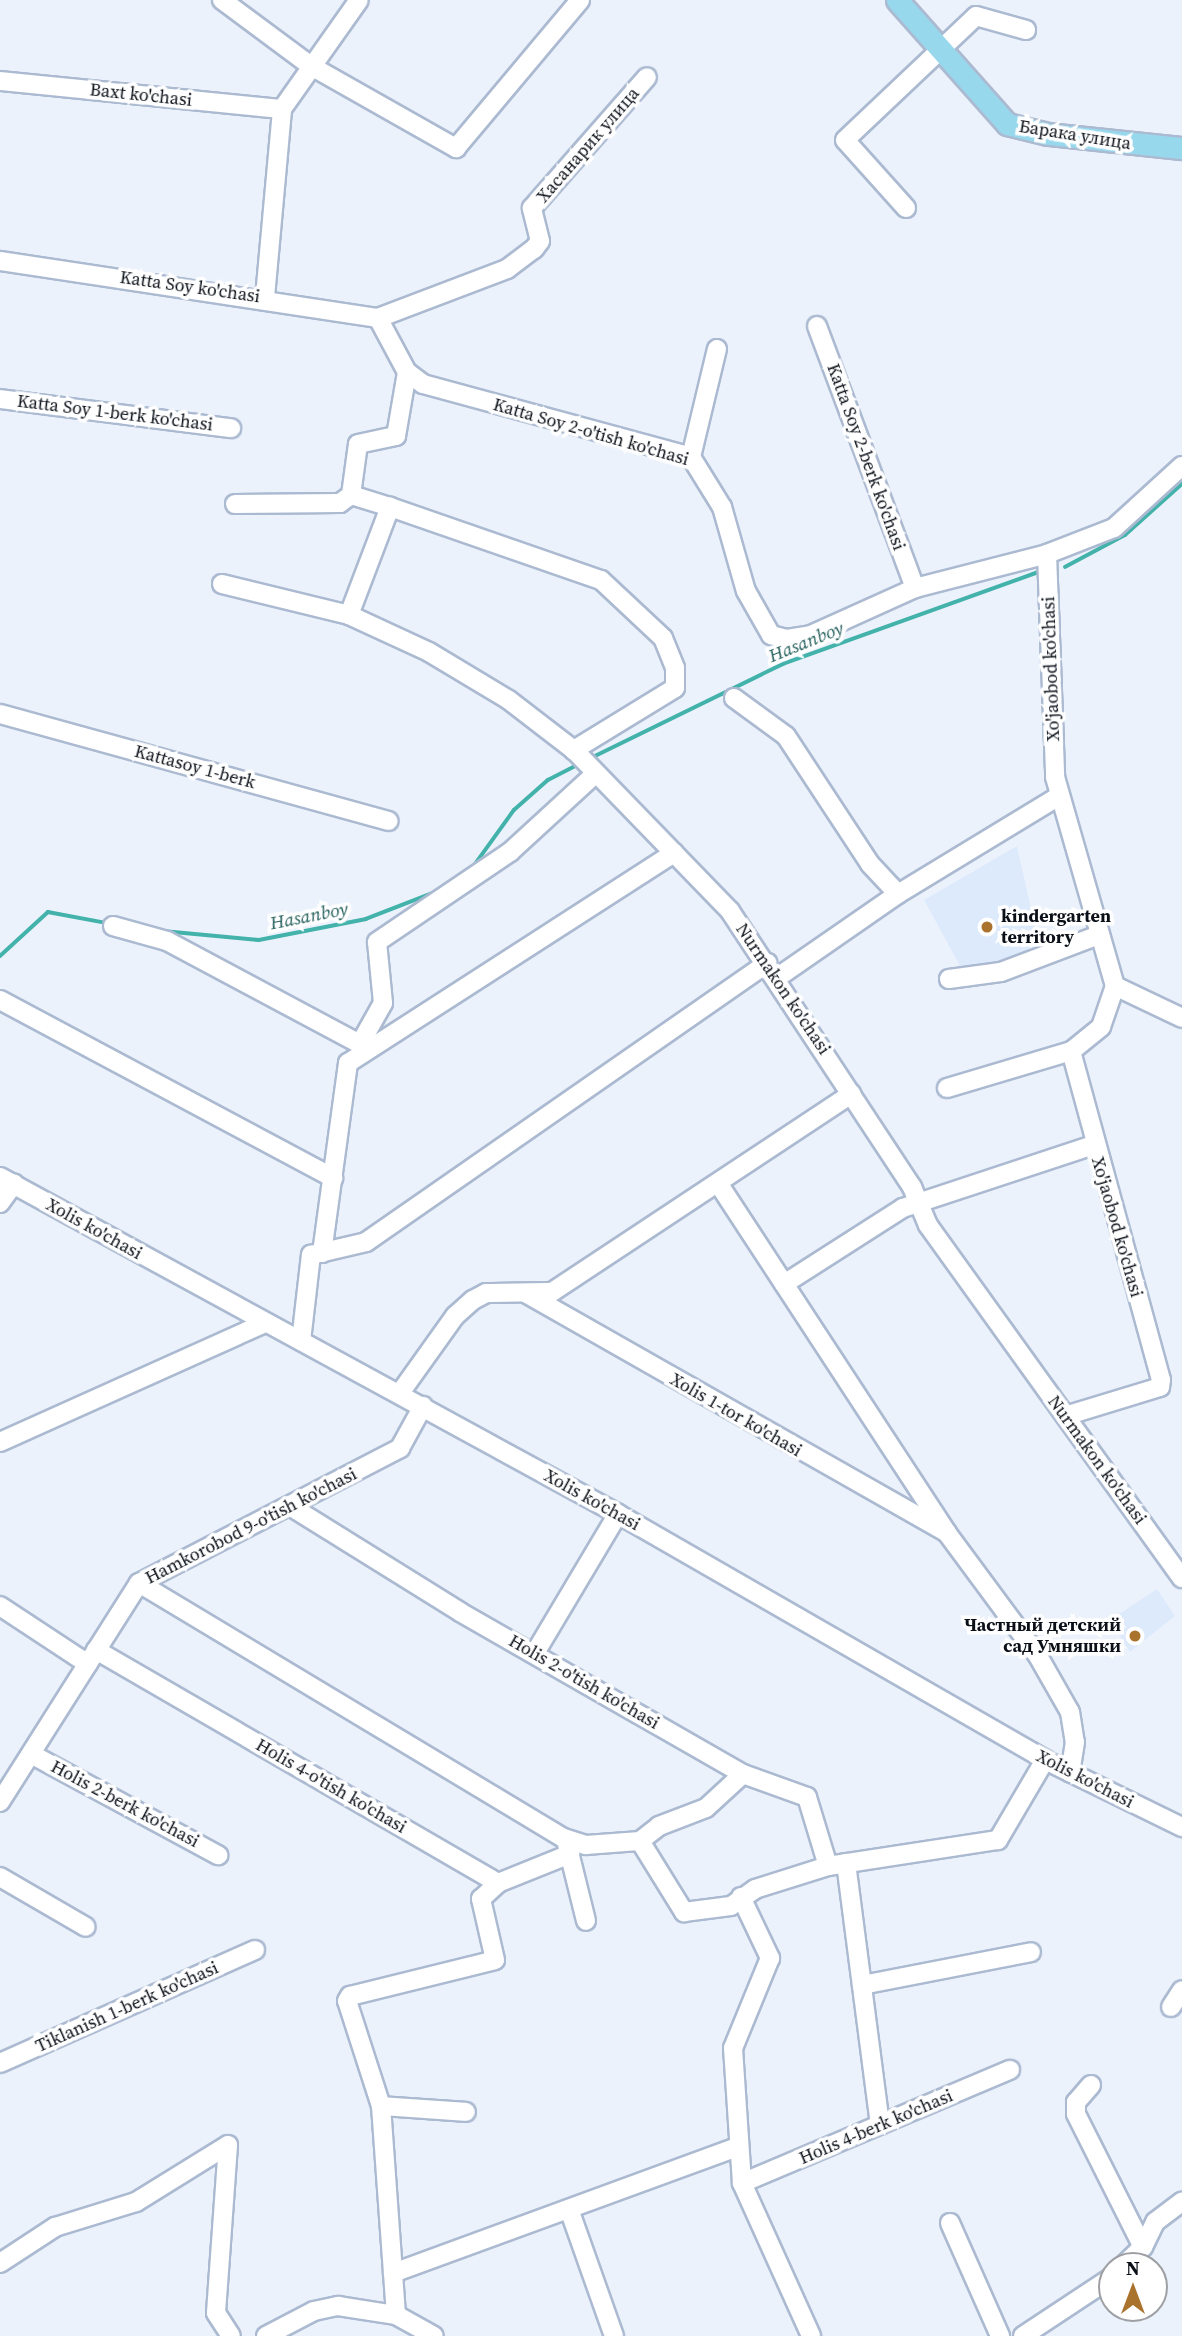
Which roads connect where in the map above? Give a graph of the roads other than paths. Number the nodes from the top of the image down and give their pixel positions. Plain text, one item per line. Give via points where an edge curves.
1 (222, 0) edge
2 (359, 0) edge
3 (580, 0) edge
4 (897, 0) edge
5 (1026, 30) dead end
6 (942, 51) junction
7 (311, 66) junction
8 (647, 77) dead end
9 (0, 81) edge
10 (282, 109) junction
11 (1182, 148) edge
12 (906, 208) dead end
13 (0, 265) edge
14 (265, 297) junction
15 (379, 318) junction
16 (817, 326) dead end
17 (717, 349) dead end
18 (407, 372) junction
19 (0, 399) edge
20 (230, 428) dead end
21 (691, 457) junction
22 (1182, 466) edge
23 (351, 495) junction
24 (235, 504) dead end
25 (390, 506) junction
26 (1047, 554) junction
27 (222, 584) dead end
28 (915, 588) junction
29 (349, 615) junction
30 (734, 698) dead end
31 (0, 714) edge
32 (574, 750) junction
33 (596, 774) junction
34 (1059, 796) junction
35 (389, 821) dead end
36 (674, 853) junction
37 (898, 894) junction
38 (113, 926) dead end
39 (1100, 935) junction
40 (766, 963) junction
41 (778, 977) junction
42 (949, 979) dead end
43 (1115, 986) junction
44 (0, 1000) edge
45 (1182, 1017) edge
46 (364, 1047) junction
47 (1071, 1052) junction
48 (947, 1088) dead end
49 (851, 1094) junction
50 (1093, 1145) junction
51 (333, 1178) junction
52 (7, 1181) edge
53 (718, 1183) junction
54 (0, 1203) edge
55 (916, 1203) junction
56 (322, 1253) junction
57 (784, 1284) junction
58 (527, 1294) junction
59 (263, 1324) junction
60 (301, 1341) junction
61 (400, 1393) junction
62 (423, 1406) junction
63 (1065, 1416) junction
64 (0, 1442) edge
65 (290, 1506) junction
66 (618, 1514) junction
67 (947, 1533) junction
68 (1182, 1578) edge
69 (139, 1583) junction
70 (0, 1606) edge
71 (535, 1653) junction
72 (92, 1657) junction
73 (31, 1754) junction
74 (1045, 1760) junction
75 (743, 1773) junction
76 (1070, 1773) junction
77 (0, 1802) edge
78 (1182, 1827) edge
79 (640, 1841) junction
80 (567, 1846) junction
81 (218, 1855) dead end
82 (837, 1865) junction
83 (0, 1877) edge
84 (498, 1883) junction
85 (741, 1897) junction
86 (586, 1921) dead end
87 (86, 1927) dead end
88 (255, 1950) dead end
89 (1031, 1952) dead end
90 (862, 1985) junction
91 (1182, 1990) edge
92 (1171, 2007) dead end
93 (0, 2063) edge
94 (1010, 2070) dead end
95 (1091, 2084) dead end
96 (381, 2106) junction
97 (466, 2112) dead end
98 (880, 2125) junction
99 (737, 2147) junction
100 (742, 2183) junction
101 (1182, 2202) edge
102 (569, 2209) junction
103 (950, 2223) dead end
104 (1143, 2247) junction
105 (1138, 2252) edge
106 (0, 2263) edge
107 (393, 2273) junction
108 (1098, 2286) edge
109 (396, 2315) junction
110 (231, 2336) edge
111 (266, 2336) edge
112 (433, 2336) edge
113 (614, 2336) edge
114 (811, 2336) edge
115 (1000, 2336) edge
116 (1023, 2336) edge

1 - 7 street
2 - 7 street
3 - 7 street via 456,148
4 - 6 main road, Барака улица
5 - 6 street via 976,16
6 - 11 main road, Барака улица via 1007,124 1048,134
6 - 12 street via 845,140
7 - 10 street
8 - 15 street, Хасанарик улица via 532,208 540,240 534,249 507,269
9 - 10 street, Baxt ko'chasi
10 - 14 street
13 - 14 street, Katta Soy ko'chasi
14 - 15 street, Katta Soy ko'chasi
15 - 18 street
16 - 28 street, Katta Soy 2-berk ko'chasi
17 - 21 street
18 - 21 street, Katta Soy 2-o'tish ko'chasi via 423,384
18 - 23 street via 399,430 390,438 365,439 358,444
19 - 20 street, Katta Soy 1-berk ko'chasi
21 - 28 street, Katta Soy 2-o'tish ko'chasi via 708,475 746,591 771,635 811,635
22 - 26 street, Katta Soy 2-o'tish ko'chasi via 1125,522
23 - 24 street via 340,503
23 - 25 street
25 - 29 street
25 - 32 street via 601,580 663,638 676,668 675,688
26 - 28 street, Katta Soy 2-o'tish ko'chasi
26 - 34 street, Xo'jaobod ko'chasi
27 - 29 street, Nurmakon ko'chasi
29 - 32 street, Nurmakon ko'chasi via 429,652 509,700
30 - 37 street via 786,736 870,863
31 - 35 street, Kattasoy 1-berk
32 - 33 street, Nurmakon ko'chasi
33 - 36 street, Nurmakon ko'chasi
33 - 46 street via 510,852 377,942 383,1003
34 - 37 street
34 - 39 street, Xo'jaobod ko'chasi
36 - 40 street, Nurmakon ko'chasi via 730,911
36 - 46 street
37 - 41 street
38 - 46 street via 178,947
39 - 42 street via 1001,972
39 - 43 street, Xo'jaobod ko'chasi
40 - 41 street, Nurmakon ko'chasi
40 - 56 street via 366,1242
41 - 49 street, Nurmakon ko'chasi
43 - 45 street
43 - 47 street via 1101,1027
44 - 51 street
46 - 51 street via 348,1063
47 - 48 street
47 - 50 street, Xo'jaobod ko'chasi
49 - 53 street
49 - 55 street, Nurmakon ko'chasi via 912,1187
50 - 55 street
50 - 63 street, Xo'jaobod ko'chasi via 1161,1380 1160,1387
51 - 56 street
52 - 54 street
52 - 59 street, Xolis ko'chasi
53 - 57 street, Xolis 1-tor ko'chasi
53 - 58 street via 552,1292
55 - 57 street
55 - 63 street, Nurmakon ko'chasi
56 - 60 street via 310,1256
57 - 67 street, Xolis 1-tor ko'chasi
58 - 61 street via 499,1292 473,1300 455,1316
58 - 67 street, Xolis 1-tor ko'chasi
59 - 60 street, Xolis ko'chasi
59 - 64 street
60 - 61 street, Xolis ko'chasi
61 - 62 street, Xolis ko'chasi
62 - 65 street, Hamkorobod 9-o'tish ko'chasi via 400,1448
62 - 66 street, Xolis ko'chasi
63 - 68 street, Nurmakon ko'chasi
65 - 69 street, Hamkorobod 9-o'tish ko'chasi
65 - 71 street, Holis 2-o'tish ko'chasi
66 - 71 street
66 - 74 street, Xolis ko'chasi
67 - 76 street, Xolis 1-tor ko'chasi via 1038,1656 1070,1712 1075,1742
69 - 72 street, Hamkorobod 9-o'tish ko'chasi
69 - 80 street
70 - 72 street, Holis 4-o'tish ko'chasi
71 - 75 street, Holis 2-o'tish ko'chasi
72 - 73 street, Hamkorobod 9-o'tish ko'chasi
72 - 84 street, Holis 4-o'tish ko'chasi
73 - 77 street, Hamkorobod 9-o'tish ko'chasi
73 - 81 street, Holis 2-berk ko'chasi
74 - 76 street, Xolis ko'chasi
74 - 82 street via 998,1840
75 - 79 street via 706,1808 659,1826
75 - 82 street, Holis 2-o'tish ko'chasi via 807,1797
76 - 78 street, Xolis ko'chasi
79 - 80 street
79 - 85 street via 684,1912 731,1906
80 - 84 street
80 - 86 street
82 - 85 street
82 - 90 street, Holis 2-o'tish ko'chasi
83 - 87 street
84 - 96 street via 481,1899 495,1960 350,1996 347,2001
85 - 99 street via 769,1958 733,2048
88 - 93 street, Tiklanish 1-berk ko'chasi
89 - 90 street
90 - 98 street, Holis 2-o'tish ko'chasi
91 - 92 street
94 - 98 street, Holis 4-berk ko'chasi
95 - 104 street via 1076,2102 1076,2114
96 - 97 street
96 - 107 street
98 - 100 street, Holis 4-berk ko'chasi
99 - 100 street
99 - 102 street
100 - 114 street
101 - 104 street via 1155,2222
102 - 107 street
102 - 113 street
103 - 115 street
104 - 105 street
106 - 110 street via 55,2227 136,2202 228,2145 216,2313
107 - 109 street
108 - 116 street
109 - 111 street via 338,2306 314,2311
109 - 112 street

